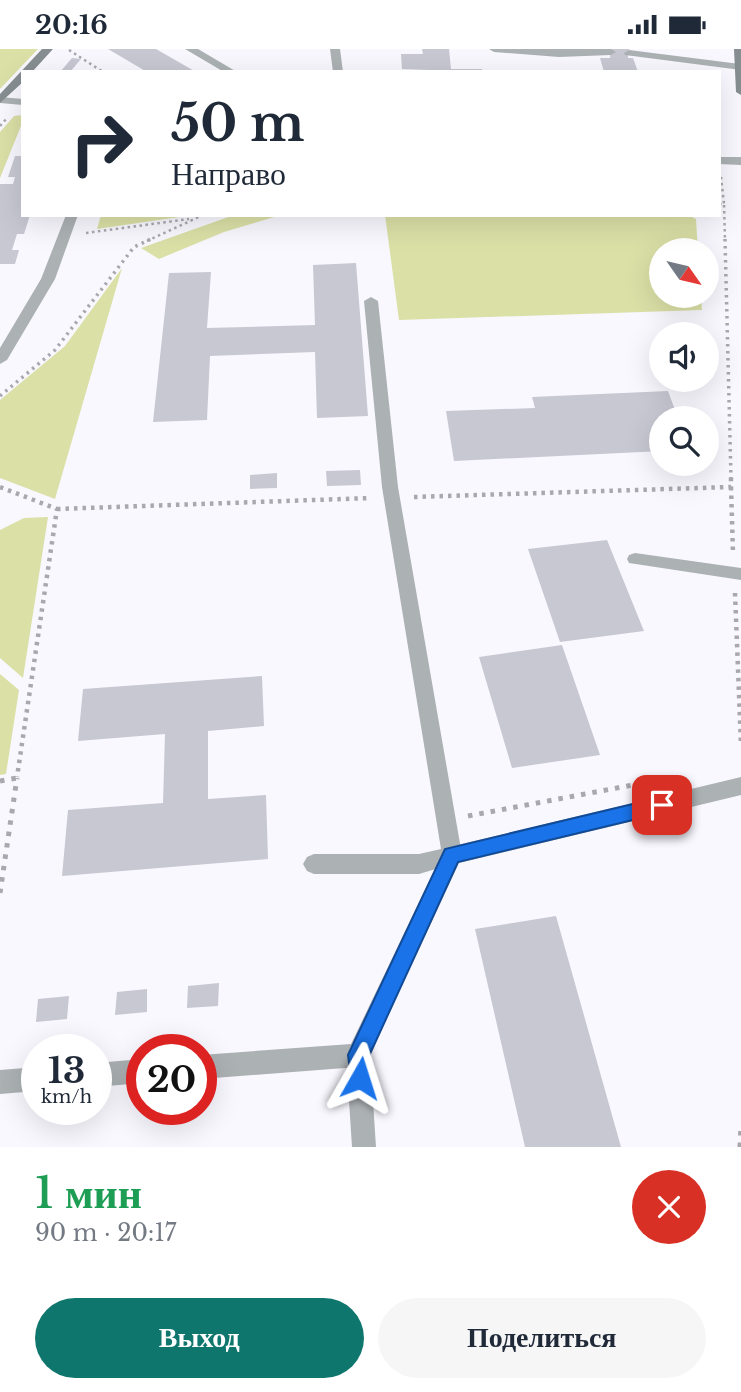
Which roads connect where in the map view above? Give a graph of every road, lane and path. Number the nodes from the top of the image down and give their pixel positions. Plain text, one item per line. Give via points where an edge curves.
1 (48, 49) edge
2 (190, 49) edge
3 (335, 49) edge
4 (494, 49) edge
5 (739, 49) edge
6 (69, 50) edge
7 (611, 53) dead end
8 (629, 53) dead end
9 (740, 67) edge
10 (28, 70) edge
11 (100, 70) edge
12 (228, 70) edge
13 (338, 70) edge
14 (21, 78) edge
15 (741, 92) edge
16 (0, 100) edge
17 (21, 102) edge
18 (721, 160) edge
19 (741, 161) edge
20 (721, 177) edge
21 (721, 204) edge
22 (71, 217) edge
23 (198, 217) edge
24 (193, 219) junction
25 (65, 236) junction
26 (371, 301) dead end
27 (0, 360) edge
28 (0, 396) edge
29 (0, 487) edge
30 (731, 487) junction
31 (392, 497) junction
32 (57, 509) junction
33 (635, 559) dead end
34 (737, 573) edge
35 (741, 745) edge
36 (17, 778) junction
37 (0, 781) edge
38 (647, 782) dead end
39 (741, 786) edge
40 (460, 818) dead end
41 (452, 855) junction
42 (314, 864) dead end
43 (0, 893) edge
44 (358, 1055) junction
45 (217, 1066) edge
46 (21, 1080) edge
47 (0, 1082) edge
48 (741, 1124) edge
49 (364, 1147) edge
50 (740, 1147) edge

1 - 10 main road
2 - 12 street
3 - 13 street
4 - 7 street
5 - 9 main road
6 - 11 path
8 - 9 street
9 - 15 main road
14 - 16 main road
16 - 17 street
18 - 19 street
20 - 21 path
21 - 30 path
22 - 25 street
23 - 24 path
24 - 25 path
24 - 28 path via 134,247 55,351
25 - 27 street via 48,279
26 - 31 street
29 - 32 path
30 - 31 path
30 - 34 path
31 - 32 path
31 - 41 street
32 - 36 path
33 - 34 street
34 - 35 path
36 - 37 path
36 - 43 path
38 - 40 path
39 - 41 street
41 - 42 street via 419,865
41 - 44 street
44 - 45 street
44 - 49 street
46 - 47 street
48 - 50 path

